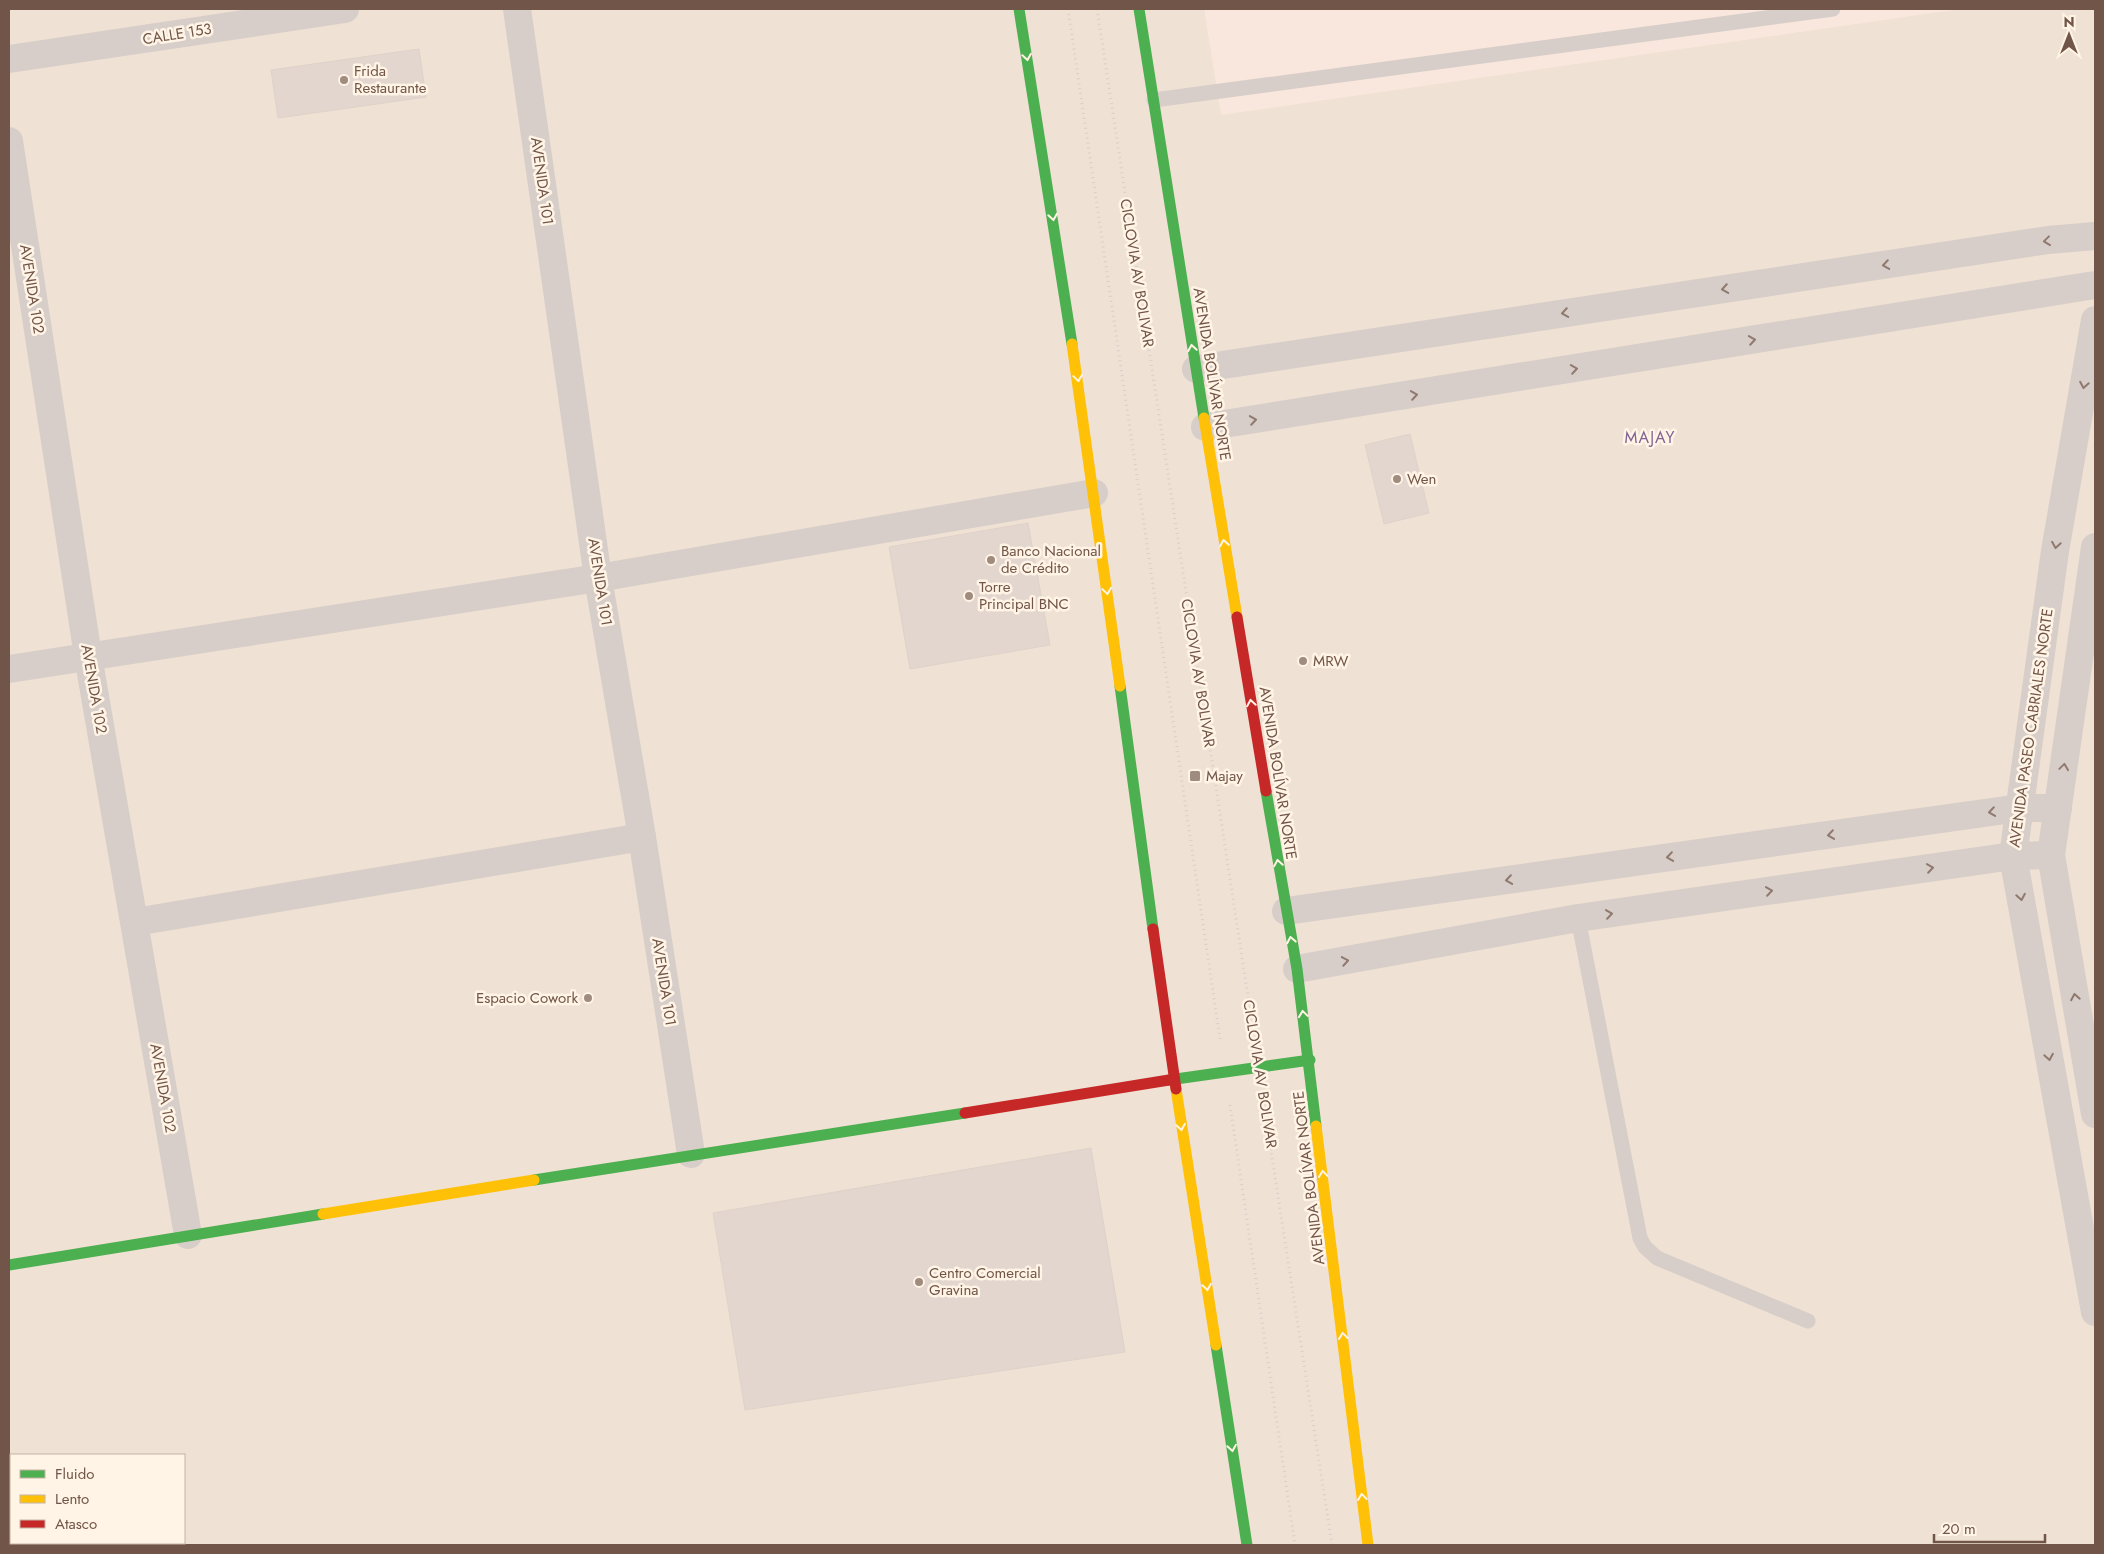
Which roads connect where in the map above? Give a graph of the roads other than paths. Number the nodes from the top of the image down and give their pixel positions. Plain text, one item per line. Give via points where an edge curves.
1 (345, 9) edge
2 (518, 9) edge
3 (1019, 9) edge
4 (1139, 9) edge
5 (1833, 9) edge
6 (1757, 14) edge
7 (9, 59) edge
8 (1154, 100) junction
9 (9, 141) edge
10 (2095, 236) edge
11 (2095, 285) edge
12 (2095, 320) edge
13 (1196, 369) junction
14 (1205, 427) junction
15 (1094, 493) junction
16 (2095, 547) edge
17 (598, 578) junction
18 (88, 656) junction
19 (9, 669) edge
20 (2020, 808) junction
21 (2058, 808) junction
22 (642, 837) junction
23 (2051, 854) junction
24 (2014, 856) junction
25 (1286, 911) junction
26 (1578, 918) junction
27 (135, 922) junction
28 (1297, 969) junction
29 (1310, 1060) junction
30 (1174, 1079) junction
31 (2095, 1114) edge
32 (691, 1154) junction
33 (188, 1236) junction
34 (9, 1265) edge
35 (2095, 1312) edge
36 (1808, 1321) dead end
37 (1247, 1545) edge
38 (1368, 1545) edge

1 - 7 street, CALLE 153
2 - 17 street, AVENIDA 101
3 -> 15 main road
4 - 8 main road, AVENIDA BOLÍVAR NORTE
5 - 6 lane
6 - 8 lane
13 -> 8 main road, AVENIDA BOLÍVAR NORTE
9 - 18 street, AVENIDA 102
10 -> 13 street
14 -> 11 street
12 -> 20 street, AVENIDA PASEO CABRIALES NORTE via 2055,551
13 - 14 main road, AVENIDA BOLÍVAR NORTE
25 -> 14 main road, AVENIDA BOLÍVAR NORTE
15 - 17 street
15 -> 30 main road
21 -> 16 street
17 - 18 street
17 - 22 street, AVENIDA 101
18 - 19 street
18 - 27 street, AVENIDA 102
20 - 21 street
20 - 24 street, AVENIDA PASEO CABRIALES NORTE
20 -> 25 street
21 - 23 street
22 - 27 street
22 - 32 street, AVENIDA 101
23 - 24 street
31 -> 23 street
26 -> 24 street
24 -> 35 street, AVENIDA PASEO CABRIALES NORTE
28 -> 25 main road, AVENIDA BOLÍVAR NORTE
28 -> 26 street
26 - 36 lane via 1640,1238 1645,1247 1657,1258
27 - 33 street, AVENIDA 102
29 -> 28 main road, AVENIDA BOLÍVAR NORTE
29 - 30 main road
38 -> 29 main road, AVENIDA BOLÍVAR NORTE
30 - 32 main road
30 -> 37 main road
32 - 33 main road
33 - 34 main road

